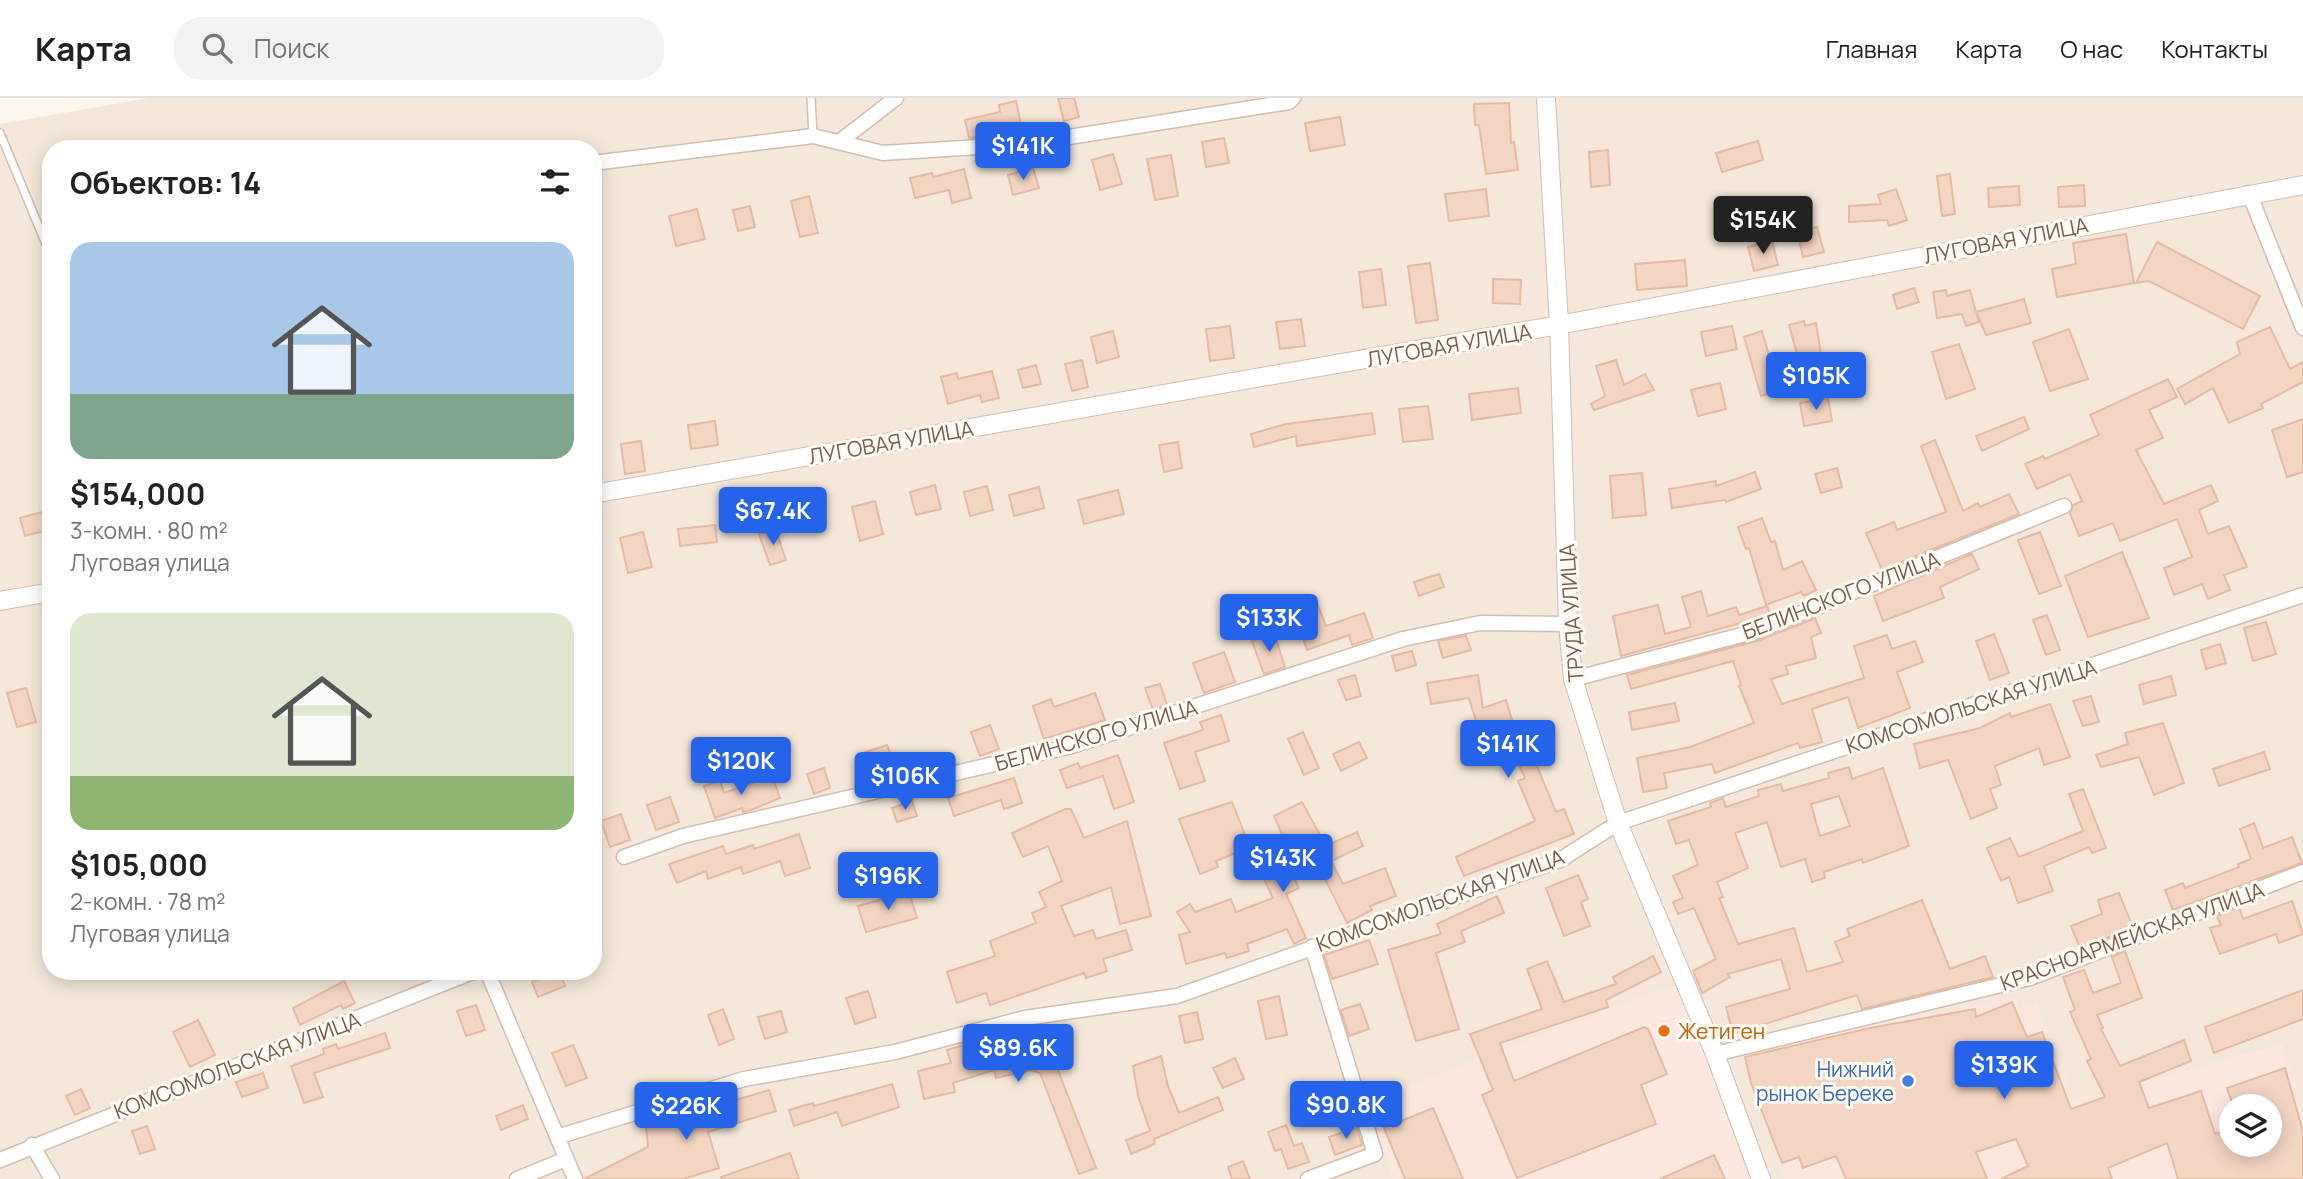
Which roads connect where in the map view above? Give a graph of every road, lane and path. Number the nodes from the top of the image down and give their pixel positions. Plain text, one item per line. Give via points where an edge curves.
1 (811, 98) edge
2 (896, 98) edge
3 (1293, 98) edge
4 (1546, 98) edge
5 (0, 133) edge
6 (813, 136) junction
7 (839, 142) junction
8 (602, 162) edge
9 (2303, 185) edge
10 (2249, 193) junction
11 (42, 235) edge
12 (1559, 325) junction
13 (2303, 328) edge
14 (602, 492) edge
15 (2064, 506) dead end
16 (42, 594) edge
17 (2303, 595) edge
18 (0, 601) edge
19 (1567, 624) junction
20 (1573, 679) junction
21 (1618, 823) junction
22 (624, 857) dead end
23 (2303, 872) edge
24 (1312, 947) junction
25 (452, 980) edge
26 (491, 980) edge
27 (1716, 1054) junction
28 (557, 1137) junction
29 (32, 1145) junction
30 (566, 1159) junction
31 (0, 1160) edge
32 (52, 1179) edge
33 (517, 1179) edge
34 (575, 1179) edge
35 (1308, 1179) edge
36 (1761, 1179) edge

1 - 6 lane
2 - 7 street
3 - 7 street via 1025,144 883,153
4 - 12 street, ТРУДА УЛИЦА
5 - 11 lane
6 - 7 street
6 - 8 street
9 - 10 street, ЛУГОВАЯ УЛИЦА
10 - 12 street, ЛУГОВАЯ УЛИЦА
10 - 13 street
12 - 14 street, ЛУГОВАЯ УЛИЦА
12 - 19 street, ТРУДА УЛИЦА
15 - 20 street, БЕЛИНСКОГО УЛИЦА via 1757,631
16 - 18 street
17 - 21 street, КОМСОМОЛЬСКАЯ УЛИЦА
19 - 20 street, ТРУДА УЛИЦА
19 - 22 street, БЕЛИНСКОГО УЛИЦА via 1480,623 1403,639 1072,746 683,836
20 - 21 street, ТРУДА УЛИЦА
21 - 24 street, КОМСОМОЛЬСКАЯ УЛИЦА via 1560,860
21 - 27 street, ТРУДА УЛИЦА
23 - 27 street, КРАСНОАРМЕЙСКАЯ УЛИЦА via 2030,978
24 - 28 street, КОМСОМОЛЬСКАЯ УЛИЦА via 1177,996 1025,1018 895,1052 744,1079
24 - 35 street via 1375,1154
25 - 29 street, КОМСОМОЛЬСКАЯ УЛИЦА
26 - 28 street
27 - 36 street, ТРУДА УЛИЦА
28 - 30 street
29 - 31 street, КОМСОМОЛЬСКАЯ УЛИЦА
29 - 32 street
30 - 33 street
30 - 34 street

